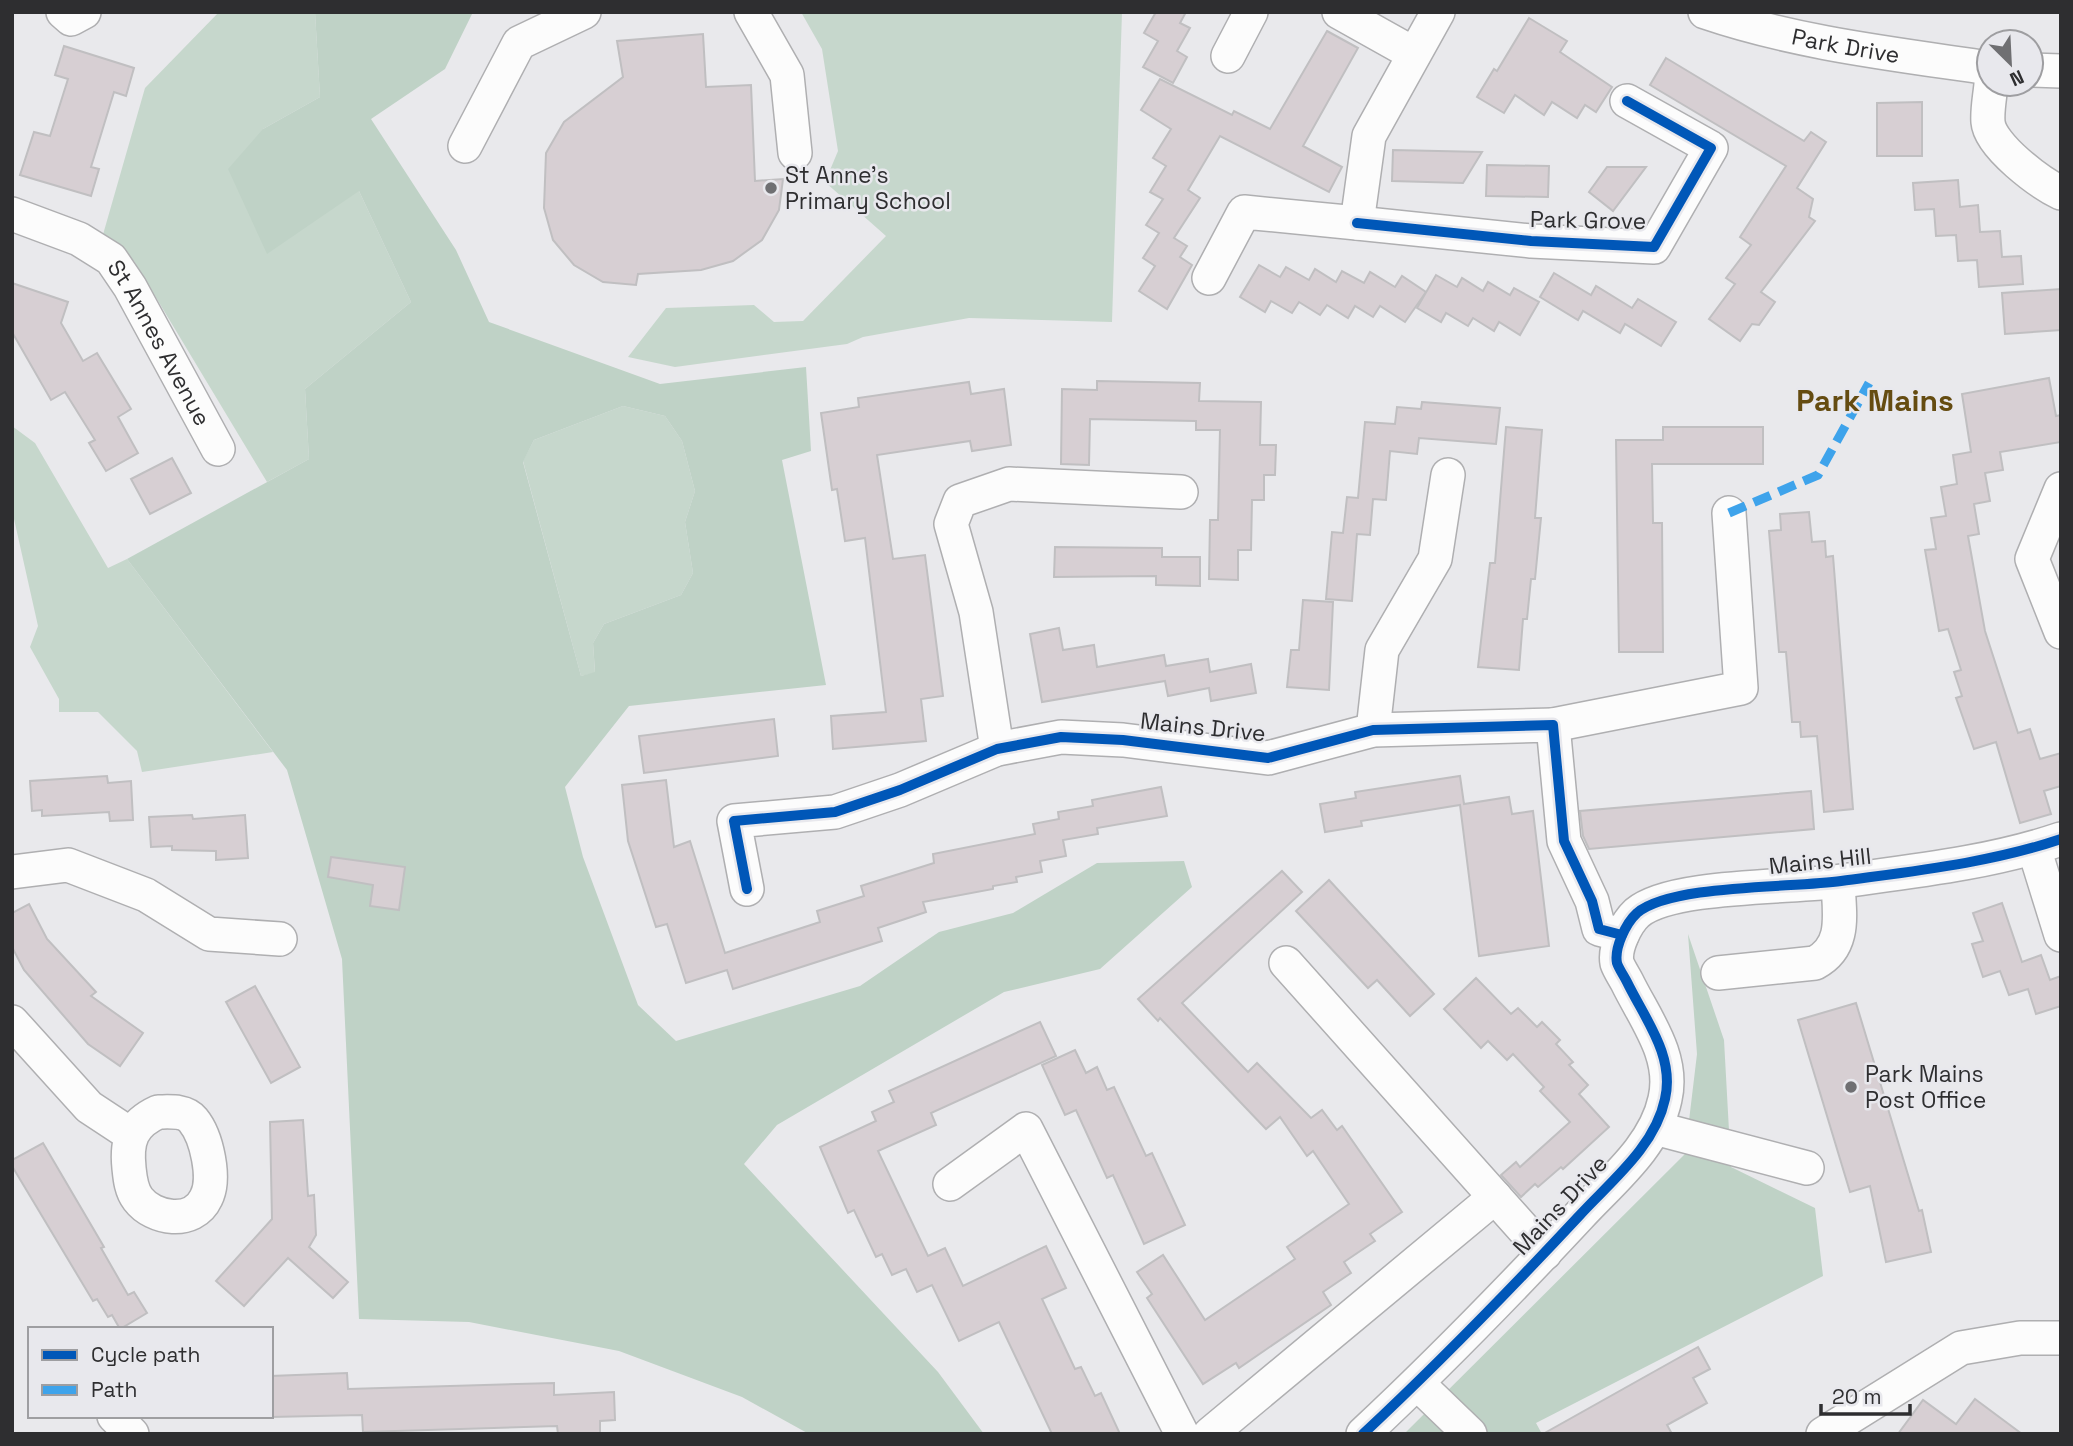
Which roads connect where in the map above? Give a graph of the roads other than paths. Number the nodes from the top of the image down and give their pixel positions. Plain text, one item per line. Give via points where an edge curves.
1 (64, 12) edge
2 (84, 12) edge
3 (584, 12) edge
4 (751, 12) edge
5 (1251, 12) edge
6 (1339, 12) edge
7 (1438, 12) edge
8 (1705, 12) edge
9 (1414, 54) junction
10 (1228, 56) dead end
11 (1975, 66) edge
12 (1989, 98) edge
13 (1628, 101) dead end
14 (465, 146) dead end
15 (796, 153) dead end
16 (2061, 193) edge
17 (12, 214) edge
18 (1357, 223) junction
19 (1209, 278) dead end
20 (218, 449) dead end
21 (1448, 475) dead end
22 (2061, 489) edge
23 (1181, 492) dead end
24 (1729, 513) dead end
25 (2061, 632) edge
26 (1553, 725) junction
27 (1373, 730) junction
28 (997, 749) junction
29 (2047, 844) edge
30 (12, 872) edge
31 (1838, 882) junction
32 (747, 889) dead end
33 (2061, 935) edge
34 (280, 939) dead end
35 (1619, 948) junction
36 (1286, 963) dead end
37 (1718, 973) dead end
38 (12, 1022) edge
39 (1656, 1128) junction
40 (130, 1134) dead end
41 (1807, 1168) dead end
42 (950, 1184) dead end
43 (1494, 1197) junction
44 (1545, 1253) junction
45 (2061, 1338) edge
46 (1417, 1383) junction
47 (116, 1418) edge
48 (132, 1434) edge
49 (1182, 1434) edge
50 (1210, 1434) edge
51 (1363, 1434) edge
52 (1470, 1434) edge
53 (1823, 1434) edge

1 - 2 street via 71,19
3 - 14 street via 519,43
4 - 15 street via 787,75
5 - 10 street
6 - 9 street
7 - 9 street
8 - 11 street, Park Drive via 1875,51
9 - 18 street via 1369,136
12 - 16 street via 1988,124 1996,143
13 - 18 street, Park Grove via 1711,148 1654,247 1531,241
17 - 20 street, St Annes Avenue via 79,239 110,259 130,287
18 - 19 street, Park Grove via 1244,212
21 - 27 street via 1435,559 1382,650
22 - 25 street via 2032,559
23 - 28 street via 1009,484 960,501 951,524 976,612
24 - 26 street, Mains Drive via 1741,688
26 - 27 street, Mains Drive
26 - 35 street, Mains Drive via 1564,841 1592,901 1599,929
27 - 28 street, Mains Drive via 1268,758 1073,738
28 - 32 street, Mains Drive via 835,813 734,821
29 - 31 street, Mains Hill
29 - 33 street, Mains Hill
30 - 34 street via 68,865 146,895 209,934
31 - 35 street, Mains Hill via 1656,902 1636,914
31 - 37 street via 1840,930 1827,957 1815,963
35 - 39 street, Mains Drive via 1664,1059 1666,1097
36 - 43 street, Mains Drive
38 - 40 street via 89,1107
39 - 41 street
39 - 44 street, Mains Drive
42 - 49 street via 1027,1129
43 - 44 street, Mains Drive
43 - 50 street
44 - 46 street, Mains Drive
45 - 53 street via 2021,1338 1961,1349
46 - 51 street, Mains Drive
46 - 52 street
47 - 48 street

